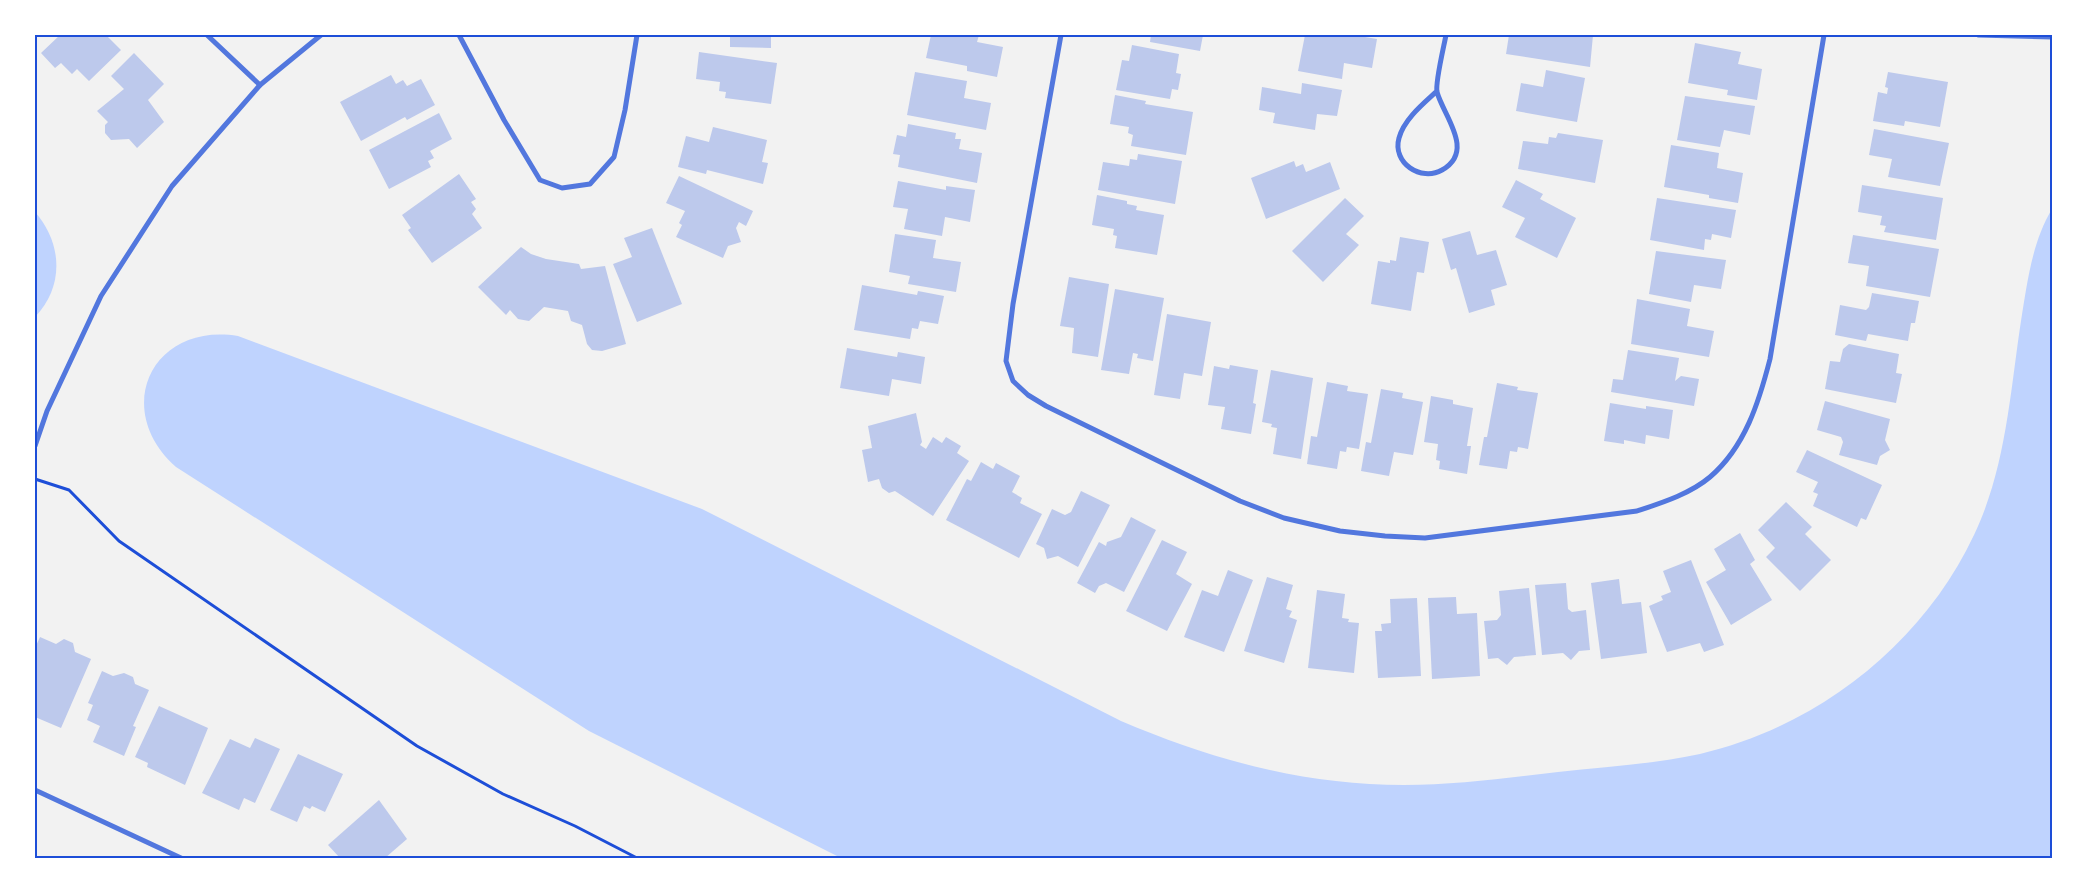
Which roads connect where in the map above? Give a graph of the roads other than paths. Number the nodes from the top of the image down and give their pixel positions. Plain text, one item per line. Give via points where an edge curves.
1 (208, 35) edge
2 (321, 35) edge
3 (459, 35) edge
4 (637, 35) edge
5 (1061, 35) edge
6 (1446, 35) edge
7 (1824, 35) edge
8 (1978, 35) edge
9 (2052, 37) edge
10 (260, 85) junction
11 (1437, 91) junction
12 (35, 446) edge
13 (35, 790) edge
14 (181, 858) edge

1 - 10 street
2 - 10 street
3 - 4 street via 540,180 562,188 590,184 614,157
5 - 7 street via 1013,304 1006,361 1013,380 1046,406 1240,501 1284,518 1340,531 1425,538 1637,511 1670,500 1710,477 1737,445 1757,407 1770,359
6 - 11 street
8 - 9 street
10 - 12 street via 172,186 101,296 47,411
11 - 11 street via 1454,127 1457,151 1443,170 1430,174 1408,167 1398,147 1405,125
13 - 14 street

